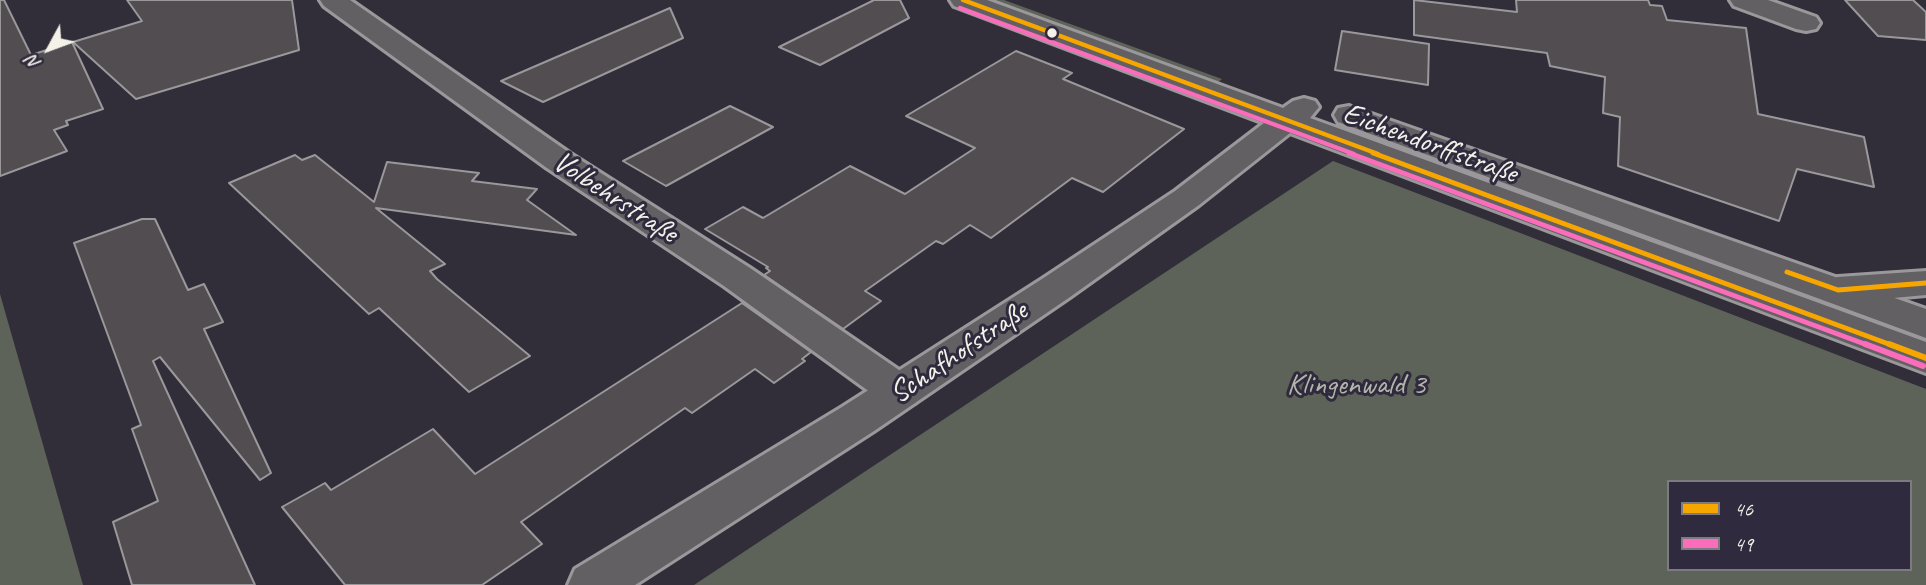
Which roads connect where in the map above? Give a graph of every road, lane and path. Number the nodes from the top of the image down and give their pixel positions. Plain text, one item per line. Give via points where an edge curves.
1 (333, 0) edge
2 (963, 0) edge
3 (1022, 0) edge
4 (1743, 0) edge
5 (1790, 0) edge
6 (1300, 111) junction
7 (1926, 283) edge
8 (1838, 290) junction
9 (1926, 324) edge
10 (1926, 358) edge
11 (900, 392) junction
12 (593, 585) edge

1 - 11 street, Volbehrstraße via 559,161
2 - 6 street, Eichendorffstraße
3 - 6 street, Eichendorffstraße
4 - 5 street via 1806,23
6 - 8 street, Eichendorffstraße
6 - 10 street, Eichendorffstraße
6 - 11 street, Schafhofstraße via 1187,198
7 - 8 street
8 - 9 street, Eichendorffstraße
11 - 12 street, Schafhofstraße

